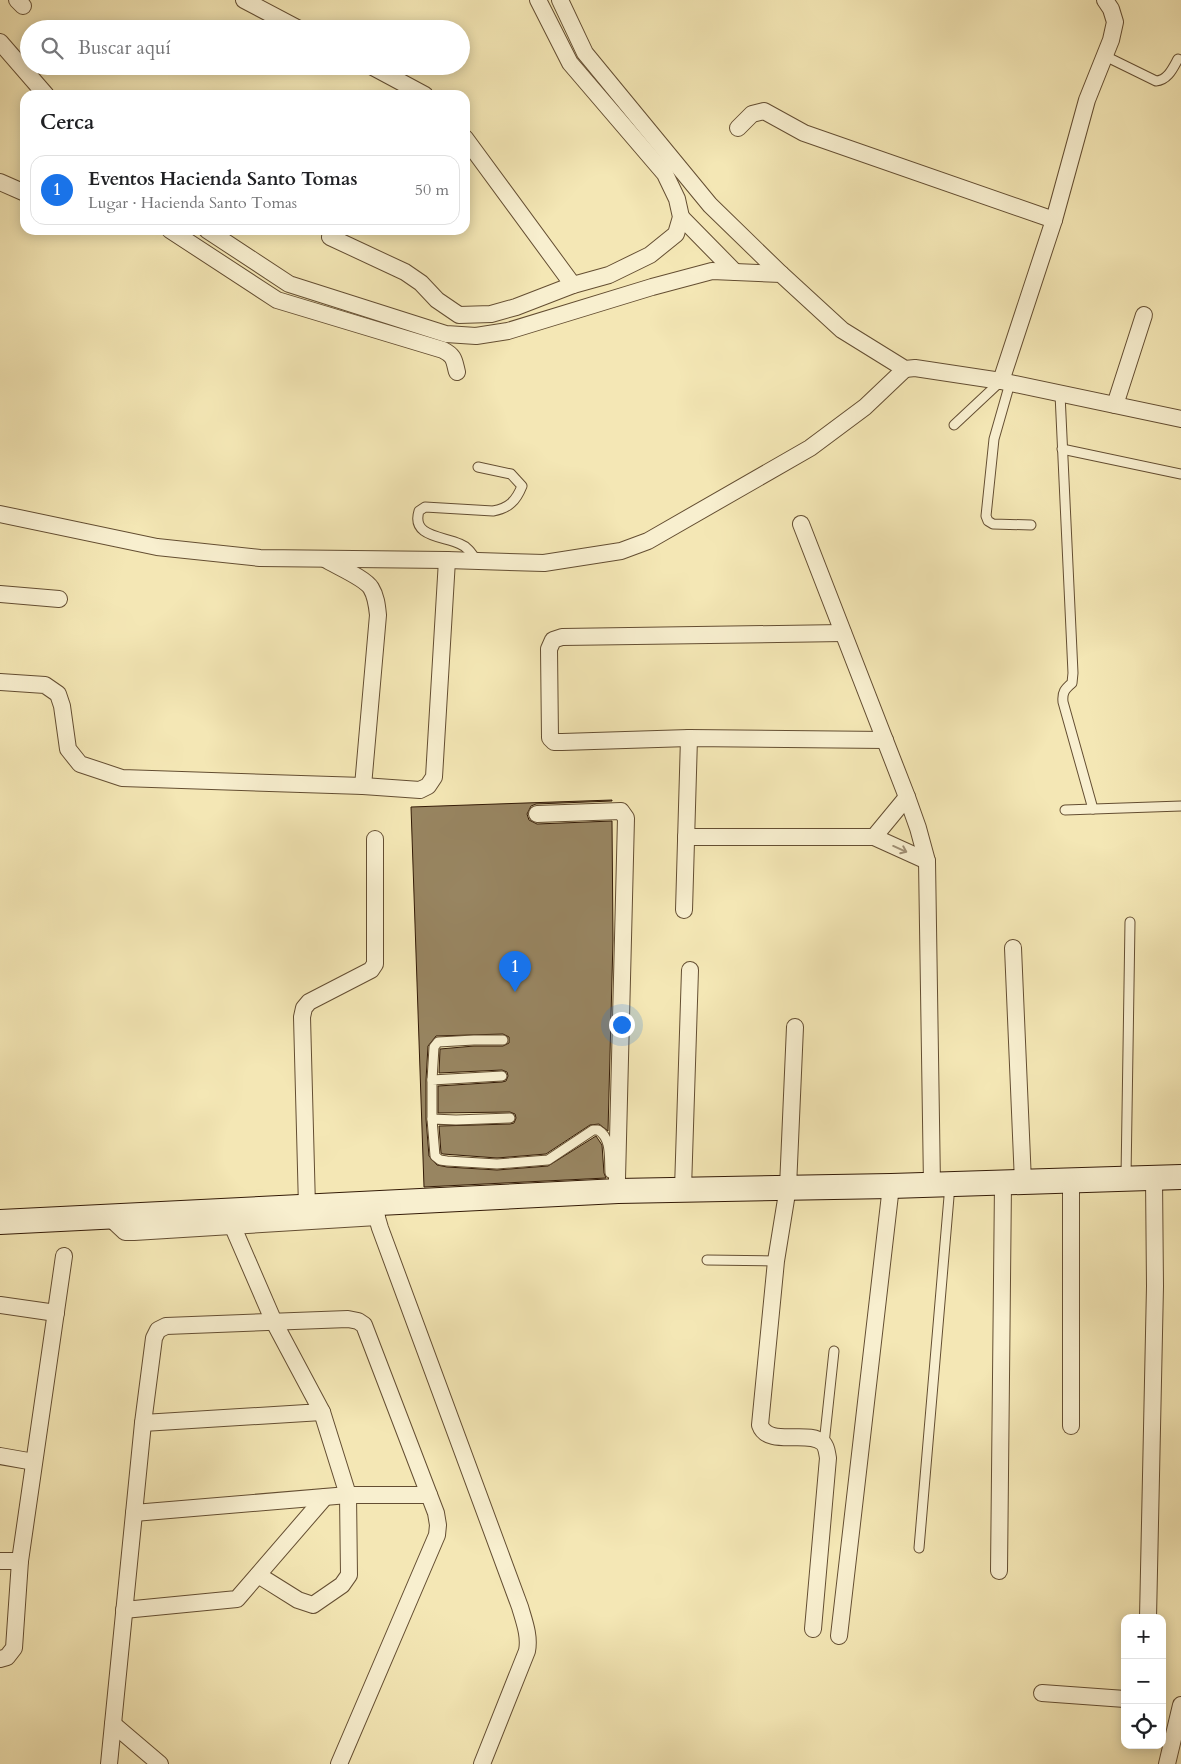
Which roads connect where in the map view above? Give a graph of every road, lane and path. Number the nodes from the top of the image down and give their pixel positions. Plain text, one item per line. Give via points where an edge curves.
1 (244, 0) edge
2 (538, 0) edge
3 (560, 0) edge
4 (1108, 1) edge
5 (282, 20) edge
6 (0, 42) edge
7 (1105, 56) junction
8 (1178, 59) dead end
9 (20, 65) edge
10 (29, 75) edge
11 (388, 75) edge
12 (42, 90) edge
13 (417, 90) edge
14 (738, 128) dead end
15 (470, 145) edge
16 (0, 182) edge
17 (20, 191) edge
18 (681, 217) junction
19 (1054, 220) junction
20 (178, 235) edge
21 (215, 235) edge
22 (330, 237) dead end
23 (735, 272) junction
24 (781, 274) junction
25 (573, 285) junction
26 (1144, 315) dead end
27 (905, 369) junction
28 (457, 372) dead end
29 (1005, 382) junction
30 (1060, 394) junction
31 (1116, 405) junction
32 (1181, 419) edge
33 (954, 426) dead end
34 (1062, 449) junction
35 (478, 467) dead end
36 (1181, 474) edge
37 (0, 514) edge
38 (801, 524) dead end
39 (1031, 525) dead end
40 (323, 558) junction
41 (447, 560) junction
42 (476, 561) junction
43 (0, 594) edge
44 (59, 599) dead end
45 (843, 633) junction
46 (0, 682) edge
47 (689, 738) junction
48 (884, 740) junction
49 (363, 786) junction
50 (907, 797) junction
51 (1181, 806) edge
52 (1093, 809) junction
53 (1065, 810) dead end
54 (537, 814) dead end
55 (874, 837) junction
56 (686, 838) junction
57 (375, 839) dead end
58 (927, 861) junction
59 (684, 910) dead end
60 (1130, 922) dead end
61 (1013, 948) dead end
62 (690, 970) dead end
63 (795, 1027) dead end
64 (503, 1040) dead end
65 (502, 1076) dead end
66 (432, 1080) junction
67 (510, 1118) dead end
68 (432, 1119) junction
69 (1181, 1177) edge
70 (1126, 1178) junction
71 (1154, 1178) junction
72 (1071, 1180) junction
73 (1013, 1182) junction
74 (941, 1184) junction
75 (891, 1186) junction
76 (788, 1187) junction
77 (683, 1190) junction
78 (614, 1191) junction
79 (307, 1207) junction
80 (375, 1210) junction
81 (229, 1218) junction
82 (0, 1222) edge
83 (64, 1256) dead end
84 (707, 1260) dead end
85 (776, 1261) junction
86 (0, 1305) edge
87 (56, 1313) junction
88 (274, 1322) junction
89 (834, 1352) dead end
90 (322, 1412) junction
91 (143, 1423) junction
92 (1071, 1426) dead end
93 (824, 1444) junction
94 (0, 1456) edge
95 (34, 1462) junction
96 (348, 1495) junction
97 (429, 1495) junction
98 (325, 1497) junction
99 (134, 1513) junction
100 (919, 1548) dead end
101 (0, 1561) edge
102 (20, 1561) junction
103 (999, 1571) dead end
104 (258, 1575) junction
105 (124, 1610) junction
106 (1148, 1614) edge
107 (813, 1629) dead end
108 (839, 1636) dead end
109 (0, 1659) edge
110 (1042, 1693) dead end
111 (1121, 1699) edge
112 (1181, 1705) edge
113 (113, 1724) junction
114 (109, 1764) edge
115 (160, 1764) edge
116 (339, 1764) edge
117 (482, 1764) edge
118 (1167, 1764) edge

1 - 5 street
2 - 18 street via 570,63 665,174 677,199
3 - 24 street via 592,61 710,205
4 - 7 street via 1116,22
6 - 9 street
7 - 8 lane via 1156,81 1166,77
7 - 19 street via 1088,100
10 - 12 street
11 - 13 street
14 - 19 street via 752,114 764,111 804,133
15 - 25 street
16 - 17 street
18 - 23 street
18 - 25 street via 676,234 650,255 609,275
19 - 29 street
20 - 28 street via 277,300 443,350 451,354
21 - 23 street via 289,284 446,334 476,336 508,332 712,271
22 - 25 street via 405,272 459,315 491,314
23 - 24 street
24 - 27 street via 842,330
26 - 31 street
27 - 29 street
27 - 42 street via 865,407 810,448 648,541 621,551 544,563
29 - 30 street
29 - 33 lane
29 - 39 lane via 994,439 986,516 993,524
30 - 31 street
30 - 34 lane
31 - 32 street
34 - 36 lane
34 - 52 lane via 1073,673 1072,683 1063,694 1063,702
35 - 42 lane via 511,474 522,486 518,498 510,505 493,511 425,507 417,518 422,529 461,544
37 - 40 street via 157,547 260,558
38 - 45 street
40 - 41 street
40 - 49 street via 360,578 371,587 376,598 378,614
41 - 42 street
41 - 49 street via 434,777 428,786 420,790
43 - 44 street
45 - 47 street via 562,637 553,640 549,649 550,738 554,742
45 - 48 street
46 - 49 street via 45,685 58,694 68,749 80,764 122,778
47 - 48 street
47 - 56 street
48 - 50 street
50 - 55 street
50 - 58 street
51 - 52 lane
52 - 53 lane
54 - 78 street via 621,811 626,818 617,1179
55 - 56 street
55 -> 58 street
56 - 59 street
57 - 79 street via 375,964 371,970 309,1002 302,1017
58 - 74 street
60 - 70 lane
61 - 73 street
62 - 77 street
63 - 76 street
64 - 66 lane via 438,1042 434,1047
65 - 66 lane
66 - 68 lane
67 - 68 lane
68 - 78 lane via 435,1156 447,1161 497,1164 548,1160 593,1130 598,1130 607,1139
69 - 71 street
70 - 71 street
70 - 72 street
71 - 106 street
72 - 73 street
72 - 92 street
73 - 74 street
73 - 103 street
74 - 75 street
74 - 100 lane
75 - 76 street
75 - 108 street
76 - 77 street
76 - 85 street
77 - 78 street
78 - 80 street
79 - 80 street
79 - 81 street
80 - 81 street
80 - 117 street via 527,1631 527,1651
81 - 82 street via 109,1217
81 - 88 street
83 - 87 street
84 - 85 lane
85 - 93 street via 760,1425 764,1433 772,1436 816,1439
86 - 87 street
87 - 95 street
88 - 90 street
88 - 91 street via 166,1326 158,1330 154,1338
88 - 97 street via 348,1319 364,1326
89 - 93 lane
90 - 91 street
90 - 96 street
91 - 99 street
93 - 107 street via 828,1458
94 - 95 street
95 - 102 street
96 - 97 street
96 - 98 street
96 - 104 street via 349,1575 342,1585 313,1605 298,1600
97 - 116 street via 436,1513 437,1535
98 - 99 street
98 - 104 street
99 - 105 street
101 - 102 street
102 - 109 street via 14,1648 7,1657
104 - 105 street via 238,1599
105 - 113 street
110 - 111 street
112 - 118 street
113 - 114 street
113 - 115 street

